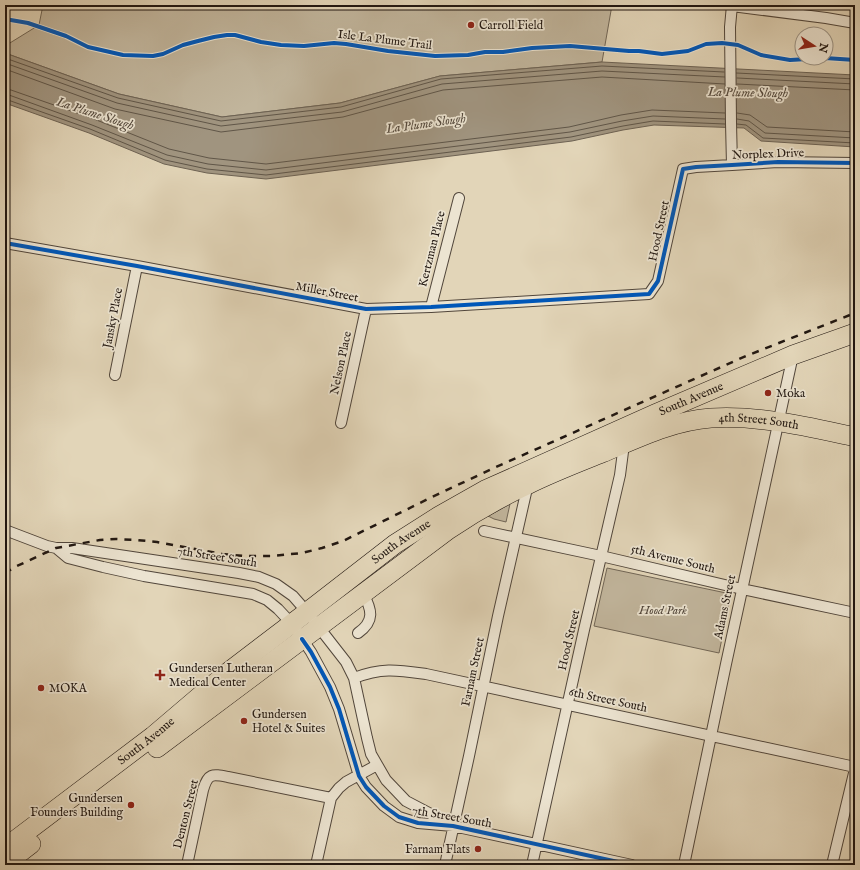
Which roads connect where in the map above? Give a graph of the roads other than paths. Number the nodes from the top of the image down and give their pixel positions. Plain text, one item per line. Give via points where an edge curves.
1 (732, 5) edge
2 (855, 23) edge
3 (855, 163) edge
4 (732, 165) junction
5 (683, 169) joint
6 (458, 198) dead end
7 (5, 243) edge
8 (137, 266) junction
9 (649, 294) joint
10 (431, 308) junction
11 (366, 310) junction
12 (855, 333) edge
13 (793, 355) junction
14 (115, 375) dead end
15 (779, 422) junction
16 (341, 423) dead end
17 (662, 428) joint
18 (855, 437) edge
19 (624, 444) junction
20 (528, 484) junction
21 (5, 530) edge
22 (484, 531) dead end
23 (516, 537) junction
24 (56, 548) junction
25 (602, 556) junction
26 (742, 589) junction
27 (363, 594) junction
28 (307, 612) junction
29 (855, 614) edge
30 (292, 624) junction
31 (319, 626) junction
32 (358, 633) dead end
33 (302, 639) junction
34 (354, 678) junction
35 (483, 686) junction
36 (568, 704) junction
37 (711, 736) junction
38 (377, 765) junction
39 (855, 768) edge
40 (359, 776) junction
41 (331, 798) junction
42 (453, 826) junction
43 (537, 844) junction
44 (5, 848) edge
45 (5, 864) edge
46 (187, 865) edge
47 (316, 865) edge
48 (445, 865) edge
49 (532, 865) edge
50 (632, 865) edge
51 (684, 865) edge
52 (832, 865) edge

1 - 2 street
1 - 4 street
3 - 4 street, Norplex Drive via 778,162
4 - 5 street, Norplex Drive
5 - 9 street, Hood Street via 658,282
6 - 10 street, Kertzman Place
7 - 8 street, Miller Street
8 - 11 street, Miller Street
8 - 14 street, Jansky Place
9 - 10 street, Miller Street
10 - 11 street, Miller Street
11 - 16 street, Nelson Place
12 - 13 highway, South Avenue
13 - 15 street, Adams Street
13 - 28 highway, South Avenue via 485,490 395,544
15 - 17 highway, 4th Street South via 710,418
15 - 18 highway, 4th Street South
15 - 26 street, Adams Street
17 - 19 highway, South Avenue
19 - 20 highway, South Avenue
19 - 25 street, Hood Street via 620,475
20 - 23 street, Farnam Street
20 - 27 highway, South Avenue via 448,530
21 - 24 street, 7th Street South
22 - 23 street, 5th Avenue South
23 - 25 street, 5th Avenue South
23 - 35 street, Farnam Street
24 - 28 street, 7th Street South via 72,548 259,576 293,596
24 - 30 street, 7th Street South via 68,558 103,568 253,594 278,608
25 - 26 street, 5th Avenue South
25 - 36 street, Hood Street
26 - 29 street, 5th Avenue South
26 - 37 street, Adams Street
27 - 31 highway, South Avenue
27 - 32 street via 371,612 365,628
28 - 30 highway, South Avenue
28 - 31 street, 7th Street South
30 - 33 street, 7th Street South
30 - 44 highway, South Avenue via 153,736
31 - 33 highway, South Avenue
31 - 34 street, 7th Street South via 346,662
33 - 40 street, 7th Street South via 326,680 339,709
33 - 45 highway, South Avenue
34 - 35 street, 6th Street South via 384,670 402,671
34 - 38 street, 7th Street South via 371,754
35 - 36 street, 6th Street South
35 - 42 street, Farnam Street
36 - 37 street, 6th Street South
36 - 43 street, Hood Street
37 - 39 street, 6th Street South
37 - 51 street, Adams Street
38 - 40 street
38 - 42 street, 7th Street South via 386,780 406,802
39 - 52 street
40 - 41 street via 346,782
40 - 42 street, 7th Street South via 379,801 399,816 418,823
41 - 46 street, Denton Street via 216,775 208,777
41 - 47 street
42 - 43 street, 7th Street South
42 - 48 street, Farnam Street
43 - 49 street, Hood Street
43 - 50 street, 7th Street South

